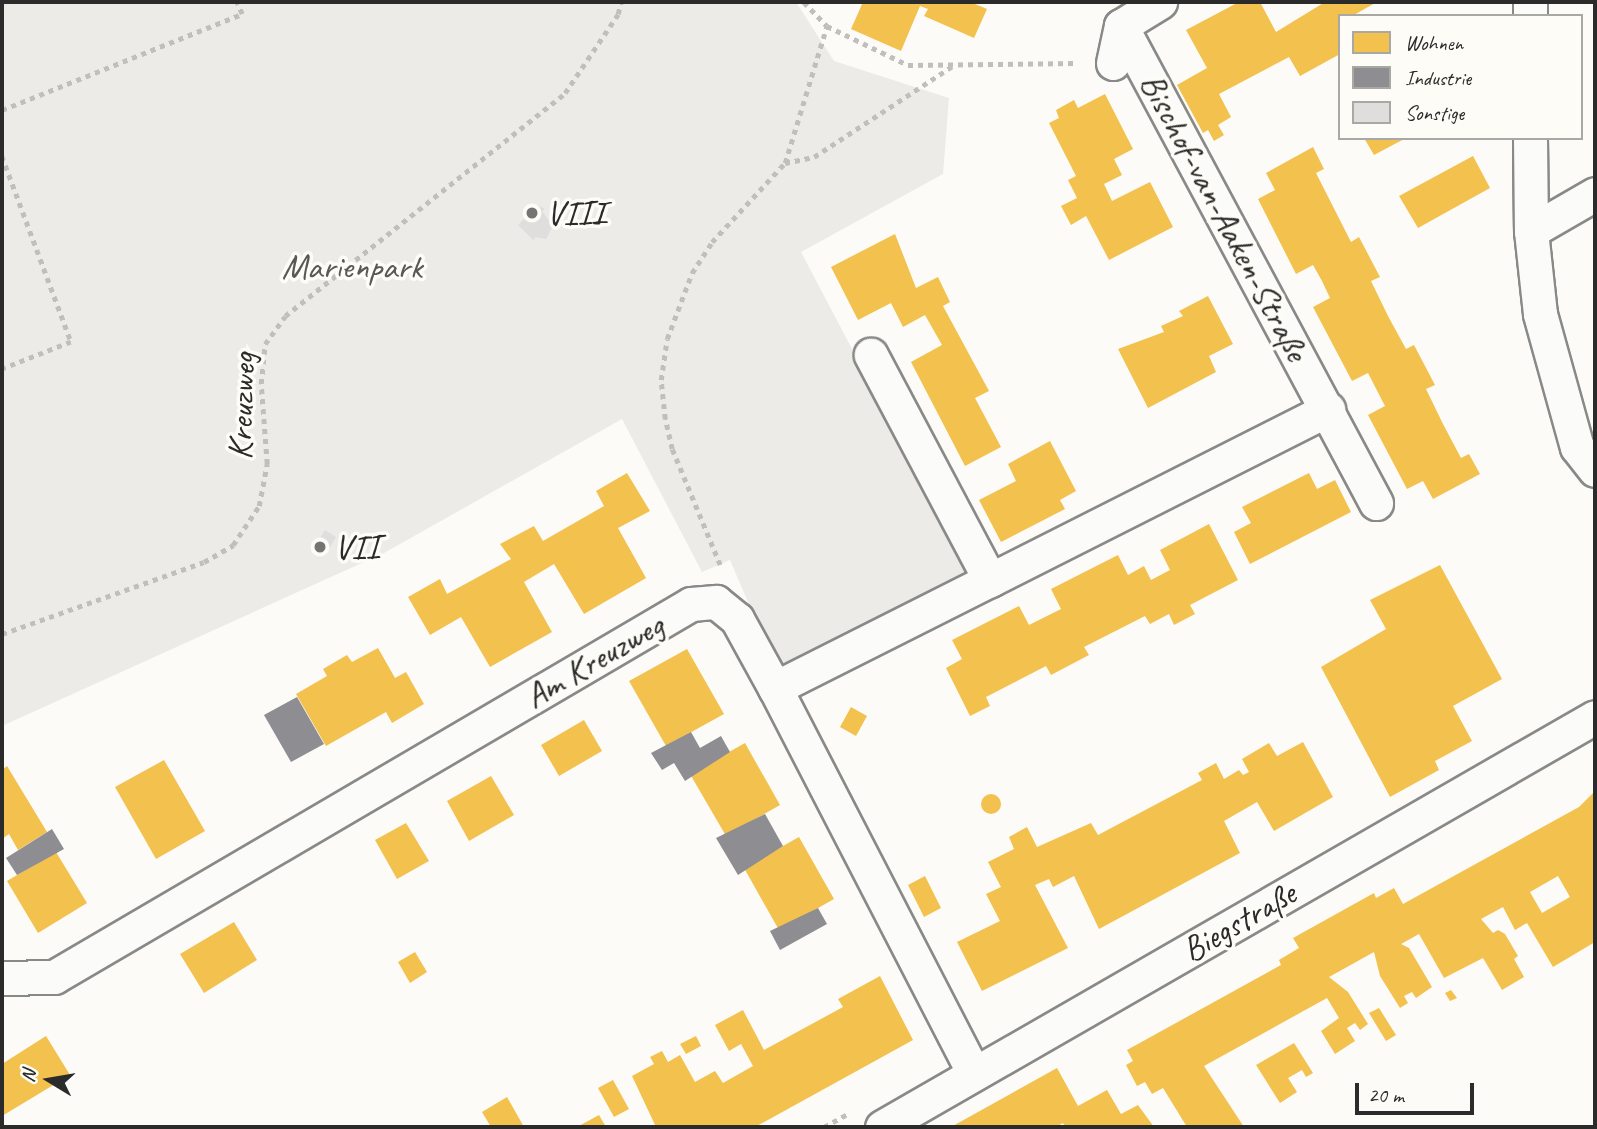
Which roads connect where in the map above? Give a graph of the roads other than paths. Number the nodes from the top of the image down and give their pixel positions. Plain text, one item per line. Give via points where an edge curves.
1 (1160, 2) edge
2 (1121, 26) junction
3 (1113, 63) road end
4 (1530, 140) edge
5 (1595, 194) edge
6 (1531, 231) junction
7 (871, 355) dead end
8 (1328, 409) junction
9 (1595, 470) edge
10 (1376, 503) dead end
11 (990, 580) junction
12 (775, 688) junction
13 (1595, 717) edge
14 (2, 978) edge
15 (974, 1074) junction
16 (882, 1127) edge

1 - 2 street
2 - 3 street
2 - 8 street, Bischof-van-Aaken-Straße
4 - 6 street
5 - 6 street
6 - 9 street via 1540,314 1577,447
7 - 11 street
8 - 10 street, Bischof-van-Aaken-Straße
8 - 11 street
11 - 12 street
12 - 14 street, Am Kreuzweg via 737,619 716,602 691,604 54,977
12 - 15 street
13 - 15 street, Biegstraße
15 - 16 street, Biegstraße

